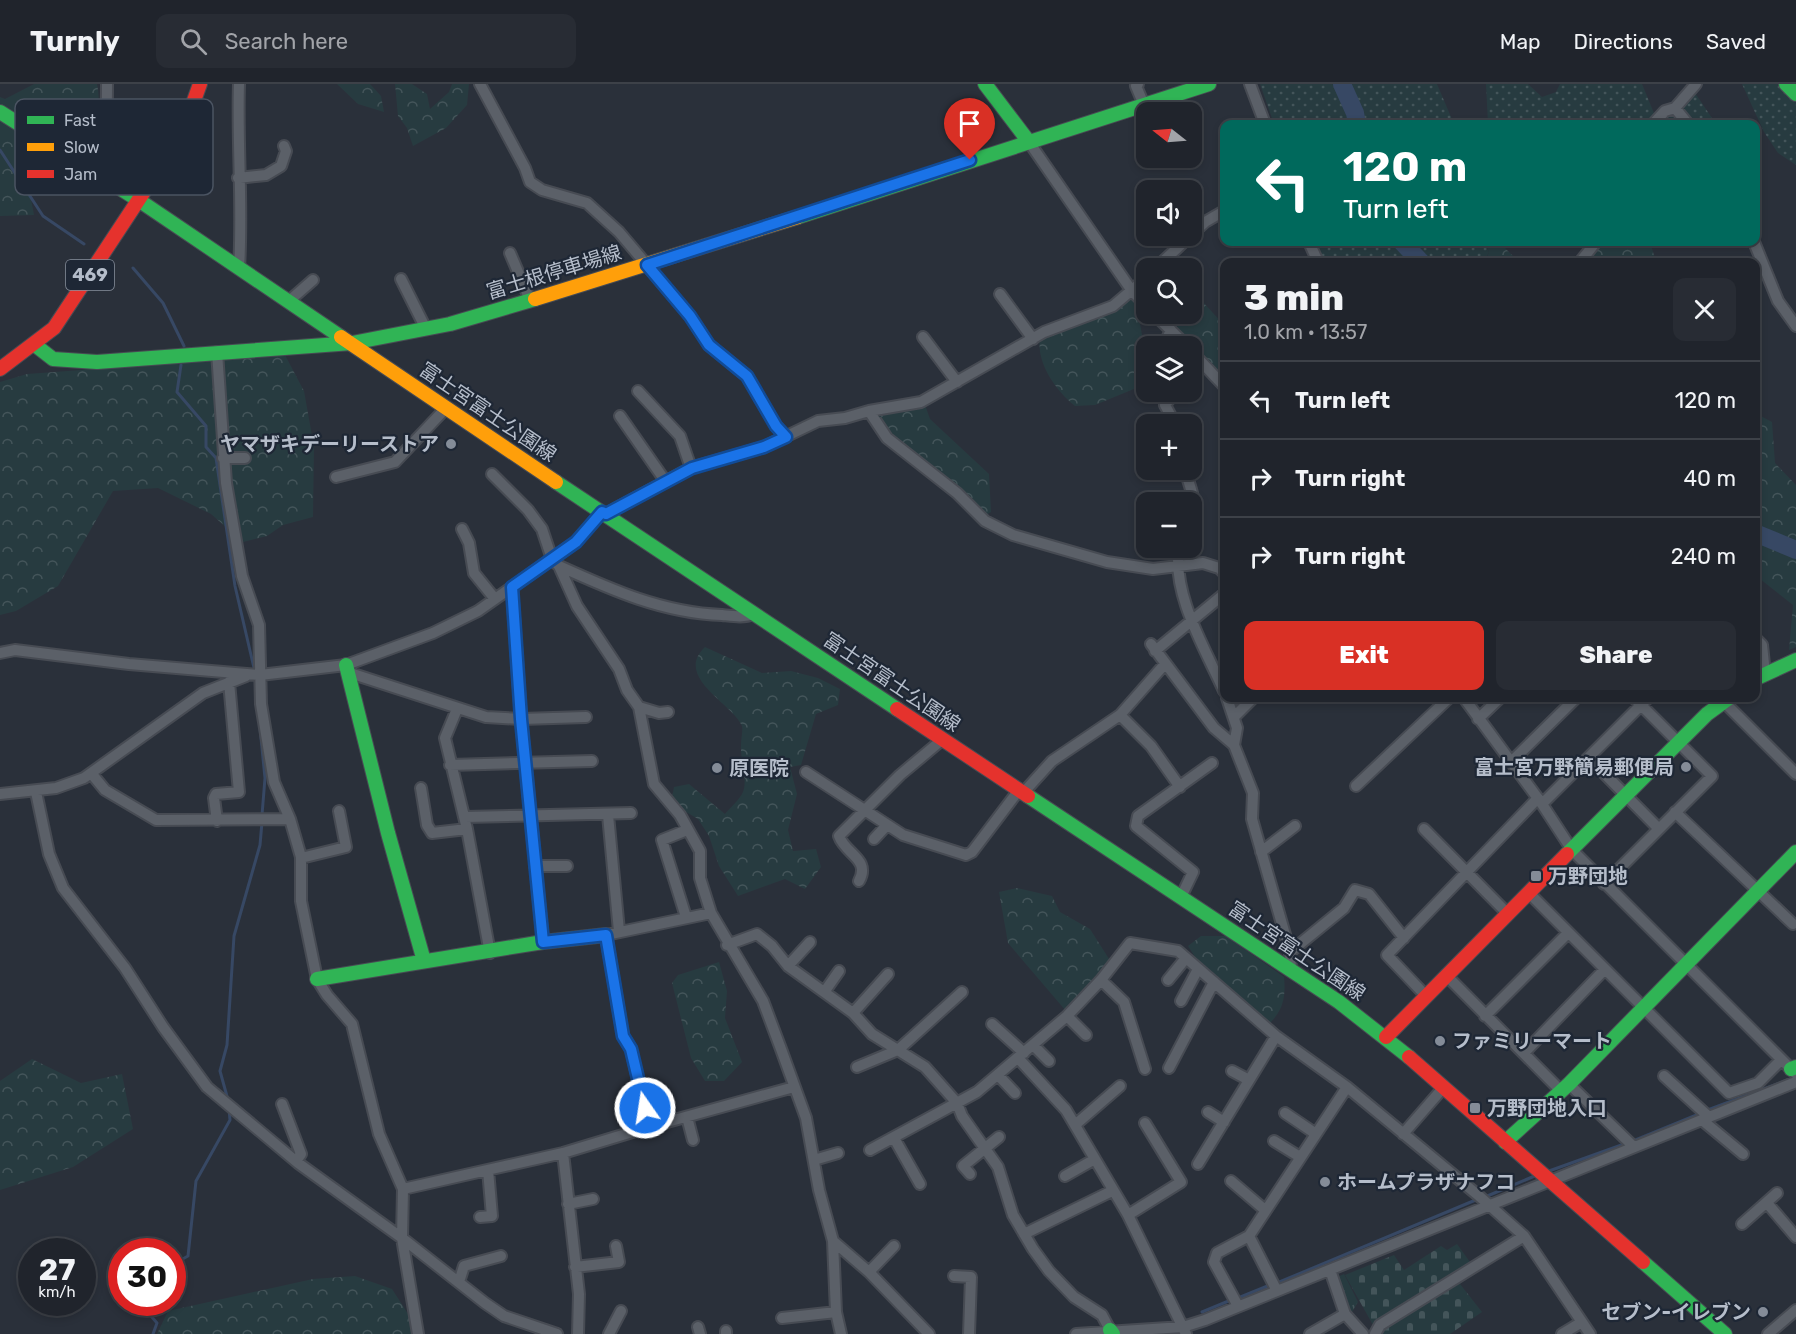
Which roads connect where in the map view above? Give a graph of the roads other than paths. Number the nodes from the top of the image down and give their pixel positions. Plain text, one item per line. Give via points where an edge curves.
1 (107, 84) edge
2 (200, 84) edge
3 (239, 84) edge
4 (480, 84) edge
5 (985, 84) edge
6 (1209, 84) edge
7 (1250, 84) edge
8 (1696, 84) edge
9 (1785, 84) edge
10 (1135, 85) edge
11 (1796, 94) edge
12 (108, 99) edge
13 (195, 99) edge
14 (1149, 102) edge
15 (1162, 102) edge
16 (1675, 108) junction
17 (1136, 111) edge
18 (0, 112) edge
19 (1264, 120) edge
20 (1657, 120) edge
21 (1685, 120) edge
22 (15, 121) edge
23 (1029, 142) junction
24 (284, 146) dead end
25 (238, 178) junction
26 (131, 195) edge
27 (144, 195) edge
28 (140, 201) junction
29 (1220, 213) edge
30 (1593, 246) edge
31 (1756, 246) edge
32 (510, 253) dead end
33 (1167, 258) edge
34 (1583, 258) edge
35 (647, 265) junction
36 (239, 268) junction
37 (402, 279) dead end
38 (314, 280) dead end
39 (1136, 287) edge
40 (1132, 291) junction
41 (1000, 294) dead end
42 (1136, 295) edge
43 (530, 300) junction
44 (289, 301) junction
45 (1165, 324) edge
46 (1796, 326) edge
47 (426, 329) junction
48 (1171, 330) junction
49 (1168, 336) edge
50 (1177, 336) edge
51 (923, 337) dead end
52 (1032, 339) junction
53 (351, 343) junction
54 (35, 345) junction
55 (216, 352) junction
56 (1202, 363) edge
57 (0, 369) edge
58 (957, 382) junction
59 (1220, 382) edge
60 (638, 390) dead end
61 (446, 408) junction
62 (869, 411) junction
63 (620, 416) dead end
64 (786, 437) junction
65 (223, 458) junction
66 (245, 458) dead end
67 (692, 468) junction
68 (492, 474) dead end
69 (336, 477) dead end
70 (666, 482) junction
71 (604, 513) junction
72 (462, 530) dead end
73 (1178, 558) edge
74 (555, 563) junction
75 (1177, 568) junction
76 (1220, 569) edge
77 (512, 587) junction
78 (1220, 597) edge
79 (495, 599) junction
80 (753, 614) junction
81 (1193, 619) junction
82 (1760, 643) edge
83 (0, 653) edge
84 (1796, 660) edge
85 (1164, 665) junction
86 (348, 669) junction
87 (1766, 674) edge
88 (255, 675) junction
89 (229, 682) junction
90 (1220, 682) edge
91 (1229, 702) edge
92 (1250, 702) edge
93 (1445, 702) edge
94 (1467, 702) edge
95 (1496, 702) edge
96 (1572, 702) edge
97 (1639, 702) edge
98 (1643, 702) edge
99 (1723, 702) edge
100 (1729, 702) edge
101 (639, 707) junction
102 (457, 709) junction
103 (668, 712) dead end
104 (1120, 715) junction
105 (1235, 716) junction
106 (586, 717) dead end
107 (521, 719) junction
108 (1478, 719) junction
109 (943, 739) junction
110 (1680, 743) junction
111 (1234, 745) junction
112 (1589, 758) junction
113 (592, 761) dead end
114 (1512, 761) junction
115 (525, 763) junction
116 (1212, 763) dead end
117 (450, 765) junction
118 (92, 772) junction
119 (807, 772) dead end
120 (1796, 774) edge
121 (1356, 786) dead end
122 (1180, 787) junction
123 (421, 788) dead end
124 (1022, 791) junction
125 (36, 792) junction
126 (0, 794) edge
127 (1626, 797) junction
128 (1540, 801) junction
129 (864, 809) junction
130 (339, 811) dead end
131 (1675, 812) junction
132 (631, 813) dead end
133 (530, 815) junction
134 (608, 815) junction
135 (465, 818) junction
136 (290, 819) junction
137 (217, 821) junction
138 (887, 825) junction
139 (1295, 826) dead end
140 (1424, 829) dead end
141 (1659, 829) junction
142 (467, 830) junction
143 (687, 830) junction
144 (874, 839) dead end
145 (1572, 850) junction
146 (1261, 852) junction
147 (1796, 852) edge
148 (301, 858) junction
149 (535, 866) junction
150 (567, 866) dead end
151 (1467, 873) junction
152 (859, 881) dead end
153 (1604, 884) junction
154 (1758, 891) junction
155 (1528, 893) junction
156 (1181, 897) junction
157 (711, 913) junction
158 (1508, 914) junction
159 (686, 917) junction
160 (1793, 924) dead end
161 (613, 933) junction
162 (1568, 933) junction
163 (1404, 938) junction
164 (543, 942) junction
165 (810, 942) dead end
166 (728, 945) junction
167 (1290, 952) junction
168 (490, 953) junction
169 (1186, 958) junction
170 (424, 961) junction
171 (1685, 964) junction
172 (788, 966) junction
173 (1198, 969) junction
174 (1605, 969) junction
175 (1291, 970) junction
176 (839, 971) dead end
177 (888, 974) dead end
178 (1446, 975) junction
179 (317, 979) junction
180 (1101, 980) junction
181 (1168, 980) dead end
182 (1214, 982) junction
183 (825, 991) junction
184 (962, 992) dead end
185 (1426, 996) junction
186 (1181, 1001) dead end
187 (1644, 1007) junction
188 (853, 1013) junction
189 (1067, 1016) junction
190 (1485, 1016) junction
191 (993, 1024) dead end
192 (1086, 1035) dead end
193 (1276, 1036) junction
194 (1386, 1037) junction
195 (1033, 1045) junction
196 (898, 1050) junction
197 (1524, 1053) junction
198 (1021, 1056) junction
199 (1049, 1061) dead end
200 (857, 1067) dead end
201 (1170, 1068) dead end
202 (1145, 1069) dead end
203 (1792, 1070) edge
204 (1232, 1071) dead end
205 (998, 1075) junction
206 (1664, 1076) dead end
207 (1249, 1080) junction
208 (1120, 1086) dead end
209 (794, 1087) junction
210 (1347, 1087) junction
211 (1443, 1088) junction
212 (1565, 1088) junction
213 (1015, 1093) dead end
214 (282, 1104) dead end
215 (957, 1104) junction
216 (1208, 1112) dead end
217 (1285, 1113) dead end
218 (1704, 1115) junction
219 (687, 1117) junction
220 (1224, 1122) junction
221 (1145, 1123) dead end
222 (1075, 1125) junction
223 (649, 1127) junction
224 (1316, 1134) junction
225 (1403, 1134) junction
226 (999, 1137) dead end
227 (894, 1138) junction
228 (693, 1140) dead end
229 (1274, 1141) dead end
230 (1505, 1143) junction
231 (986, 1147) junction
232 (1634, 1147) junction
233 (870, 1150) dead end
234 (563, 1153) junction
235 (838, 1153) dead end
236 (1743, 1154) dead end
237 (1300, 1157) junction
238 (1095, 1160) junction
239 (296, 1161) junction
240 (814, 1161) junction
241 (1198, 1164) dead end
242 (488, 1170) junction
243 (970, 1174) dead end
244 (1544, 1175) junction
245 (1065, 1176) dead end
246 (1231, 1181) dead end
247 (920, 1184) dead end
248 (403, 1189) junction
249 (1112, 1191) junction
250 (1777, 1193) dead end
251 (593, 1199) dead end
252 (1767, 1203) junction
253 (568, 1204) junction
254 (1491, 1207) junction
255 (1265, 1210) junction
256 (1128, 1215) junction
257 (480, 1217) dead end
258 (1742, 1224) dead end
259 (1024, 1234) junction
260 (1248, 1236) junction
261 (1524, 1236) junction
262 (1796, 1237) edge
263 (402, 1238) junction
264 (833, 1241) junction
265 (616, 1246) dead end
266 (894, 1246) dead end
267 (501, 1256) dead end
268 (575, 1267) junction
269 (1330, 1270) junction
270 (868, 1272) junction
271 (954, 1276) dead end
272 (459, 1282) junction
273 (1275, 1287) junction
274 (1236, 1301) junction
275 (1796, 1310) edge
276 (621, 1311) dead end
277 (836, 1312) junction
278 (1345, 1314) junction
279 (782, 1318) dead end
280 (1582, 1322) junction
281 (1184, 1330) edge
282 (1112, 1332) edge
283 (418, 1334) edge
284 (557, 1334) edge
285 (578, 1334) edge
286 (609, 1334) edge
287 (841, 1334) edge
288 (929, 1334) edge
289 (969, 1334) edge
290 (1076, 1334) edge
291 (1310, 1334) edge
292 (1363, 1334) edge
293 (1375, 1334) edge
294 (1562, 1334) edge
295 (1590, 1334) edge
296 (1725, 1334) edge
297 (1768, 1334) edge

1 - 12 street
2 - 13 main road, 469
3 - 25 street
4 - 35 street via 530,182 542,190 587,202
5 - 23 main road
6 - 15 main road, 富士根停車場線
7 - 19 street
8 - 16 street
9 - 11 main road
10 - 14 street
16 - 20 street
16 - 21 street
17 - 23 main road, 富士根停車場線
18 - 22 main road, 富士宮富士公園線
23 - 35 main road, 富士根停車場線
23 - 40 street
24 - 25 street via 281,166 266,175
25 - 36 street via 242,227
26 - 28 main road, 富士宮富士公園線
27 - 28 main road, 469
28 - 36 main road, 富士宮富士公園線
28 - 54 main road, 469 via 54,328
29 - 33 street
30 - 34 street
31 - 46 street via 1778,301
32 - 43 street
35 - 43 main road, 富士根停車場線
35 - 64 street via 709,345 747,376
36 - 44 main road, 富士宮富士公園線
37 - 47 street
38 - 44 street
39 - 40 street
40 - 42 street
40 - 52 street via 1113,306
41 - 52 street
43 - 47 main road, 富士根停車場線
44 - 53 main road, 富士宮富士公園線
45 - 48 street
47 - 53 main road, 富士根停車場線
48 - 49 street
48 - 50 street
51 - 58 street
52 - 58 street
53 - 55 main road, 富士根停車場線
53 - 61 main road, 富士宮富士公園線
54 - 55 main road, 富士根停車場線 via 53,359 69,362
54 - 57 main road, 469
55 - 65 street
56 - 59 street
58 - 62 street via 921,402
60 - 67 street via 680,436
61 - 69 street via 395,462
61 - 71 main road, 富士宮富士公園線
62 - 64 street via 818,421
62 - 75 street via 887,438 957,493 985,521 1013,535 1107,562 1153,569
63 - 70 street
64 - 67 street
65 - 66 street
65 - 88 street via 242,576 259,625
67 - 70 street
68 - 74 street via 542,529
70 - 71 street
71 - 74 street
71 - 80 main road, 富士宮富士公園線
72 - 79 street via 469,543 474,573
73 - 75 street
74 - 77 street
74 - 80 street via 612,590 668,609
74 - 101 street
75 - 76 street via 1203,563
75 - 81 street
77 - 79 street
77 - 107 street
78 - 81 street
79 - 86 street via 433,633
80 - 109 main road, 富士宮富士公園線
81 - 85 street via 1153,647
81 - 90 street
82 - 87 street
83 - 88 street via 15,650
84 - 87 main road
85 - 104 street
85 - 111 street via 1214,728
86 - 88 street
86 - 102 street
86 - 170 main road
88 - 89 street
88 - 136 street via 274,782
89 - 118 street via 203,693
89 - 137 street via 239,792 216,794
91 - 105 street
92 - 105 street
93 - 121 street
94 - 108 street
95 - 108 street
96 - 114 street
97 - 112 street
98 - 110 street
99 - 110 main road
100 - 120 street
101 - 103 street
101 - 143 street via 654,784 680,815
102 - 107 street via 486,717
102 - 117 street via 445,738
104 - 122 street via 1151,746
104 - 124 street via 1052,761
105 - 111 street
106 - 107 street
107 - 115 street
108 - 114 street
109 - 124 main road, 富士宮富士公園線
109 - 129 street
110 - 127 main road
110 - 131 street via 1712,776
111 - 146 street via 1253,793 1252,819
112 - 127 street
112 - 128 street
113 - 115 street
114 - 128 street
115 - 117 street
115 - 133 street
116 - 122 street
117 - 135 street
118 - 125 street
118 - 137 street via 105,790 156,820
119 - 129 street
122 - 156 street via 1138,816 1136,826 1192,872
123 - 142 street via 432,833
124 - 138 street via 966,855 903,835
124 - 156 main road, 富士宮富士公園線
125 - 126 street
125 - 239 street via 49,854 63,888 125,968 207,1087
127 - 141 street
127 - 145 main road
128 - 145 street
128 - 151 street
129 - 138 street
129 - 152 street via 839,836 861,862 863,875
130 - 148 street via 346,847
131 - 141 street
131 - 154 street
132 - 134 street
133 - 134 street
133 - 135 street
133 - 149 street
134 - 161 street
135 - 142 street
136 - 137 street
136 - 148 street
138 - 144 street
139 - 146 street
140 - 151 street
141 - 153 street
142 - 168 street
143 - 157 street via 700,851 700,878
143 - 159 street via 662,840
145 - 153 street
145 - 155 main road
146 - 167 street
147 - 154 main road
148 - 179 street via 301,901
149 - 150 street
149 - 164 street
151 - 158 street
151 - 163 street
153 - 171 street
154 - 160 street
154 - 171 main road
155 - 158 main road
155 - 162 street
156 - 175 main road, 富士宮富士公園線
157 - 159 street
157 - 166 street
158 - 178 main road
159 - 161 street
161 - 164 main road
161 - 223 street via 623,1036 631,1049
162 - 174 street
162 - 190 street
163 - 167 street via 1370,894 1355,890 1344,908
163 - 185 street via 1387,955
164 - 168 main road
165 - 172 street
166 - 172 street via 757,934
166 - 209 street via 762,1001
167 - 175 street
168 - 170 main road
169 - 173 street
169 - 180 street via 1178,951 1130,943
169 - 181 street
170 - 179 main road
171 - 187 main road
171 - 203 street
172 - 183 street
173 - 182 street
173 - 186 street
174 - 187 street
174 - 197 street
175 - 194 main road, 富士宮富士公園線
176 - 183 street
177 - 188 street
178 - 185 main road
178 - 190 street
179 - 248 street via 352,1024 379,1134
180 - 189 street
180 - 202 street via 1124,1002
182 - 193 street
182 - 201 street
183 - 188 street
184 - 196 street
185 - 194 main road
187 - 203 street via 1729,1094
187 - 212 main road
188 - 196 street via 872,1034
189 - 192 street
189 - 195 street
190 - 197 street
191 - 198 street
193 - 207 street
193 - 210 street
194 - 211 main road, 富士宮富士公園線
195 - 198 street
195 - 199 street
196 - 200 street
196 - 215 street via 925,1067
197 - 212 street
198 - 205 street
198 - 222 street
203 - 218 street
204 - 207 street
205 - 213 street
205 - 215 street
206 - 218 street
207 - 220 street
208 - 222 street
209 - 219 street
209 - 240 street via 806,1118
210 - 224 street
210 - 225 street
211 - 225 street
211 - 230 main road, 富士宮富士公園線
212 - 230 main road
212 - 232 street
214 - 239 street via 301,1154
215 - 227 street
215 - 231 street
216 - 220 street
217 - 224 street
218 - 232 street
218 - 236 street
219 - 223 street
219 - 228 street
220 - 241 street
221 - 256 street via 1181,1182
222 - 238 street
223 - 234 street
224 - 237 street
225 - 254 street
226 - 231 street
227 - 233 street
227 - 247 street
229 - 237 street
230 - 244 main road, 富士宮富士公園線
231 - 243 street via 963,1166
231 - 259 street
232 - 244 street
234 - 242 street
234 - 253 street
235 - 240 street
237 - 255 street
238 - 245 street
238 - 249 street
239 - 263 street
240 - 264 street
242 - 248 street
242 - 257 street via 492,1216
244 - 254 street
244 - 296 main road, 富士宮富士公園線
246 - 255 street
248 - 263 street
249 - 256 street
249 - 259 street
250 - 252 street
251 - 253 street
252 - 258 street
252 - 262 street
253 - 268 street
254 - 261 street
254 - 269 street
255 - 260 street
256 - 281 street
259 - 282 street via 1049,1271 1074,1297 1102,1315
260 - 273 street
260 - 274 street via 1217,1253 1214,1262
261 - 280 street
261 - 293 street via 1380,1325
263 - 272 street
263 - 283 street
264 - 270 street
264 - 277 street
265 - 268 street via 618,1262
266 - 270 street
267 - 272 street via 464,1266
268 - 285 street
269 - 273 street
269 - 278 street
270 - 288 street
271 - 289 street via 971,1277
272 - 284 street via 504,1316
273 - 274 street
274 - 281 street
275 - 297 street
276 - 286 street
277 - 279 street
277 - 287 street
278 - 291 street
278 - 292 street
280 - 294 street
280 - 295 street
281 - 282 street
282 - 290 street

